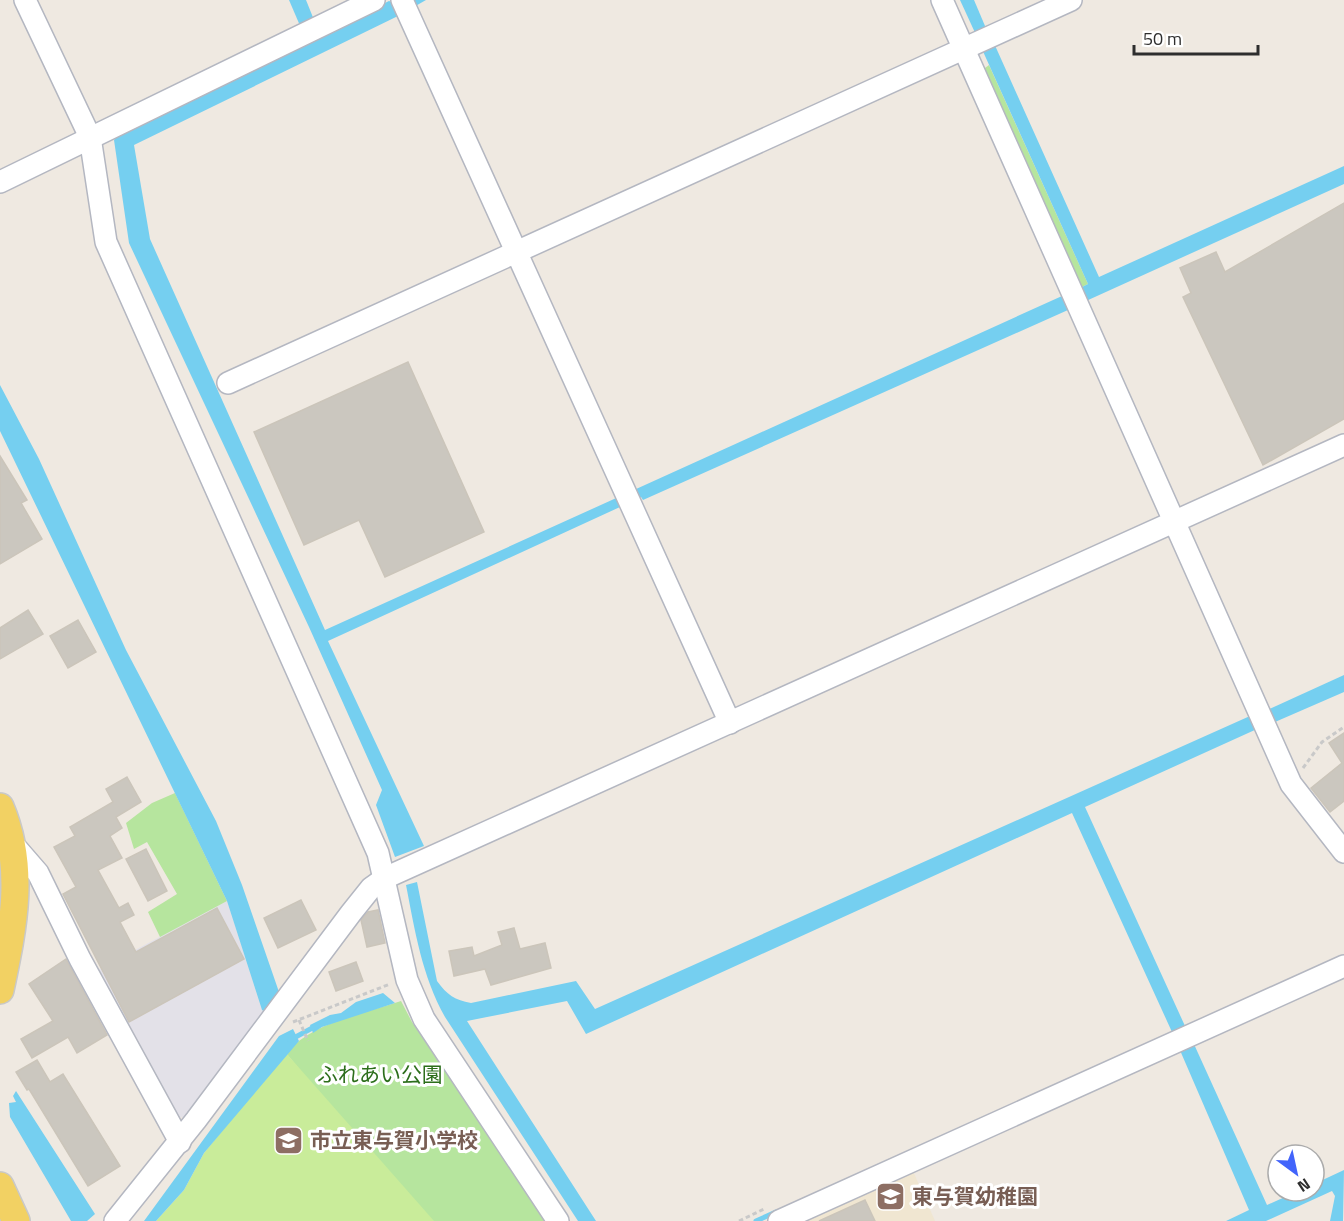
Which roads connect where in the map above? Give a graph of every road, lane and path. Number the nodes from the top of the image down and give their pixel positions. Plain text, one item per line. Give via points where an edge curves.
1 (25, 0) edge
2 (374, 0) edge
3 (942, 0) edge
4 (1071, 0) edge
5 (405, 7) edge
6 (977, 42) junction
7 (90, 137) junction
8 (0, 182) edge
9 (517, 252) junction
10 (228, 384) dead end
11 (1344, 446) edge
12 (1174, 522) junction
13 (730, 723) junction
14 (1344, 727) edge
15 (1291, 784) junction
16 (0, 807) edge
17 (12, 843) junction
18 (1344, 852) edge
19 (385, 878) junction
20 (1344, 966) edge
21 (398, 982) dead end
22 (0, 990) edge
23 (299, 1020) junction
24 (270, 1022) junction
25 (308, 1041) dead end
26 (180, 1142) junction
27 (0, 1186) edge
28 (16, 1221) edge
29 (115, 1221) edge
30 (558, 1221) edge
31 (779, 1221) edge

1 - 7 street
2 - 7 street
3 - 6 street
4 - 6 street
5 - 9 street
6 - 9 street
6 - 12 street via 1078,308
7 - 8 street
7 - 19 street via 106,242 366,824
9 - 10 street
9 - 13 street
11 - 12 street
12 - 13 street
12 - 15 street
13 - 19 street
14 - 15 path via 1322,742
15 - 18 street
16 - 17 main road
17 - 22 main road via 15,923
17 - 26 street via 38,873 80,959
19 - 24 street via 371,888
19 - 30 street via 407,980 424,1019
20 - 31 street
21 - 23 path via 379,986
23 - 24 path via 287,1025
23 - 25 path
24 - 26 street
26 - 29 street
27 - 28 main road

